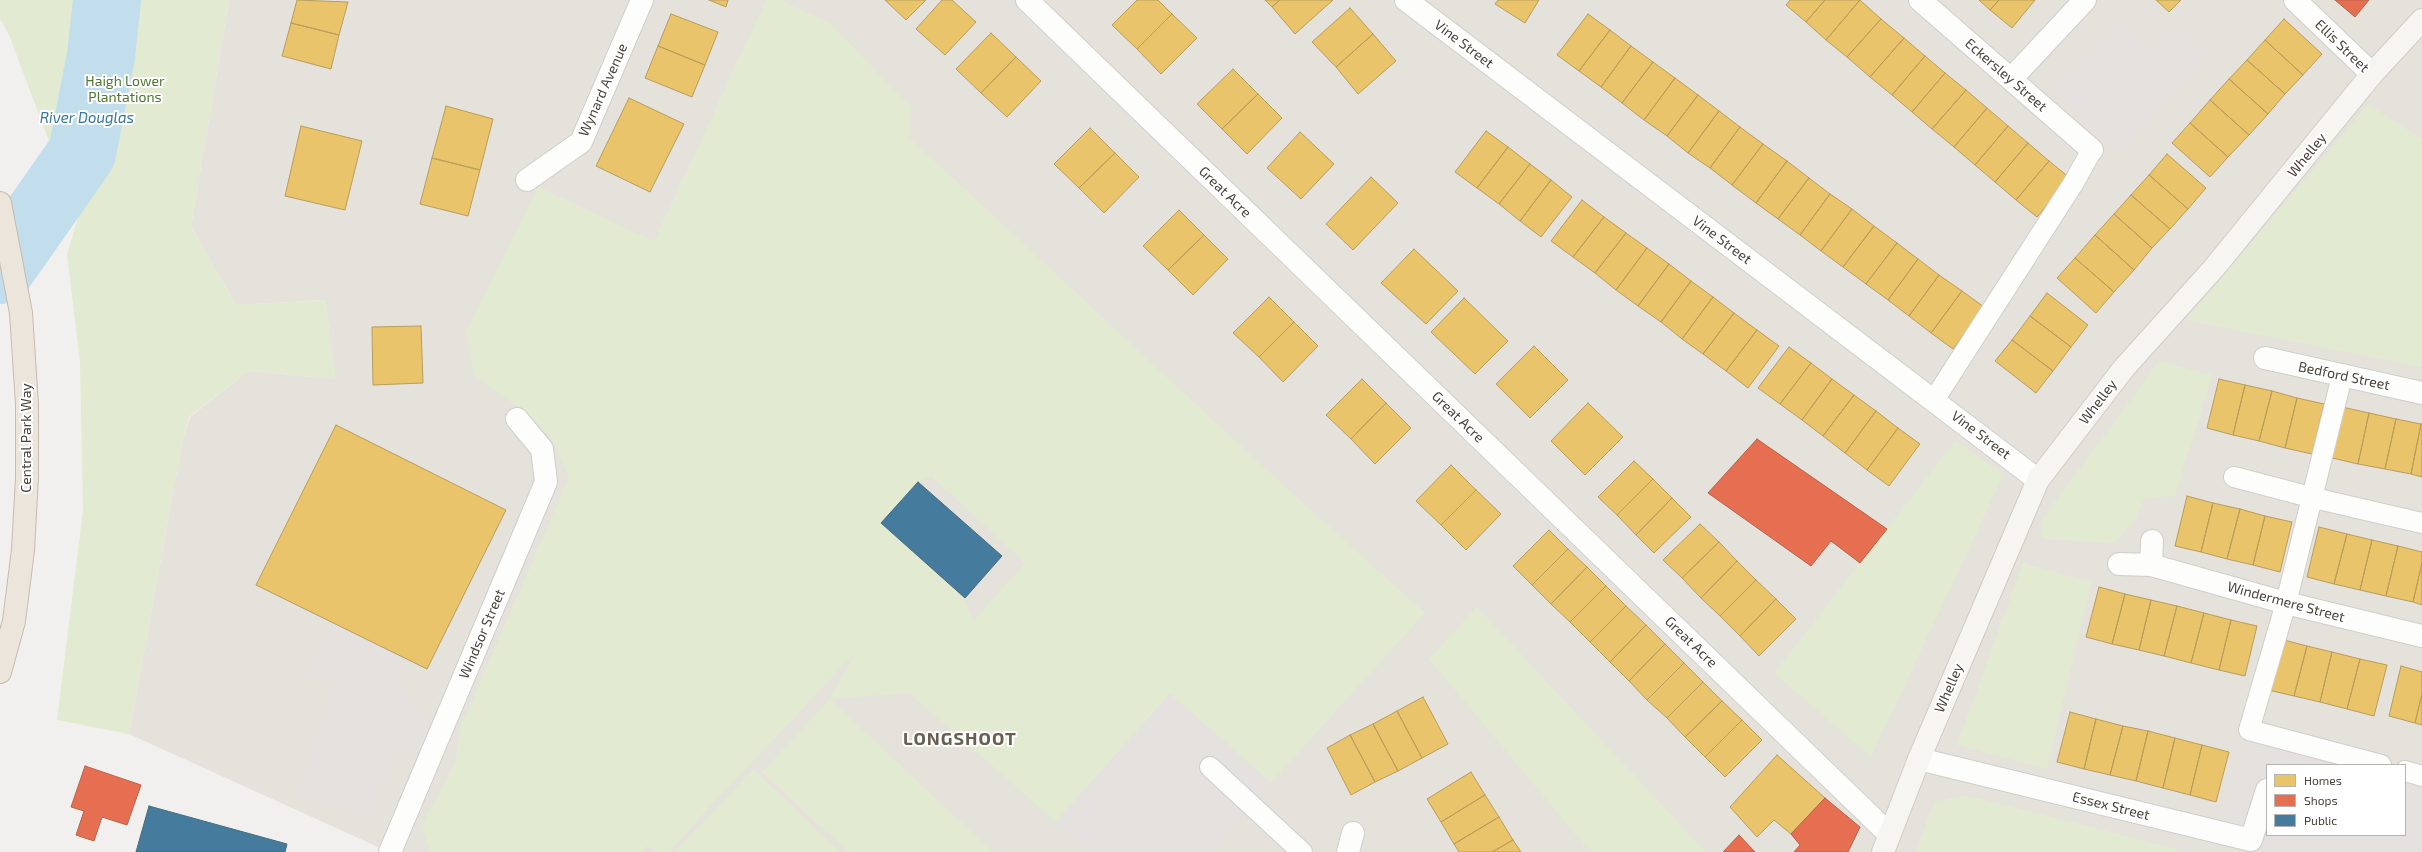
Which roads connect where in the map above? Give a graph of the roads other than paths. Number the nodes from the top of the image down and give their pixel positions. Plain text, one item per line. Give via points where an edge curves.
1 (642, 0) edge
2 (1027, 0) edge
3 (1406, 0) edge
4 (1920, 0) edge
5 (2085, 0) edge
6 (2295, 0) edge
7 (2422, 20) edge
8 (2372, 74) junction
9 (2011, 80) junction
10 (2092, 150) joint
11 (527, 180) dead end
12 (0, 203) edge
13 (2265, 358) dead end
14 (2342, 376) junction
15 (2422, 393) edge
16 (1934, 400) junction
17 (518, 419) dead end
18 (2234, 477) dead end
19 (2038, 480) junction
20 (2314, 498) junction
21 (2422, 523) edge
22 (2152, 541) dead end
23 (2119, 564) dead end
24 (2151, 565) junction
25 (2286, 603) junction
26 (2422, 636) edge
27 (0, 672) edge
28 (1918, 759) junction
29 (2377, 764) edge
30 (1210, 767) dead end
31 (2406, 772) edge
32 (2422, 776) edge
33 (2266, 793) edge
34 (1886, 843) edge
35 (390, 852) edge
36 (1302, 852) edge

1 - 11 street, Wynard Avenue via 581,142
2 - 34 street, Great Acre
3 - 16 street, Vine Street
4 - 9 street, Eckersley Street
5 - 9 street
6 - 8 street, Ellis Street
7 - 8 main road, Whelley
8 - 19 main road, Whelley via 2214,268 2124,368
9 - 10 street, Eckersley Street
10 - 16 lane via 2073,184
12 - 27 highway, Central Park Way via 21,313 27,404 23,550 14,621
13 - 14 street, Bedford Street
14 - 15 street, Bedford Street
14 - 20 lane
16 - 19 street, Vine Street
17 - 35 street, Windsor Street via 542,449 546,482
18 - 20 lane
19 - 28 main road, Whelley
20 - 21 lane
20 - 25 lane
22 - 24 street
23 - 24 street, Windermere Street
24 - 25 street, Windermere Street
25 - 26 street, Windermere Street
25 - 29 lane via 2249,730
28 - 33 street, Essex Street via 2251,840
28 - 34 main road, Whelley
30 - 36 lane
31 - 32 lane

